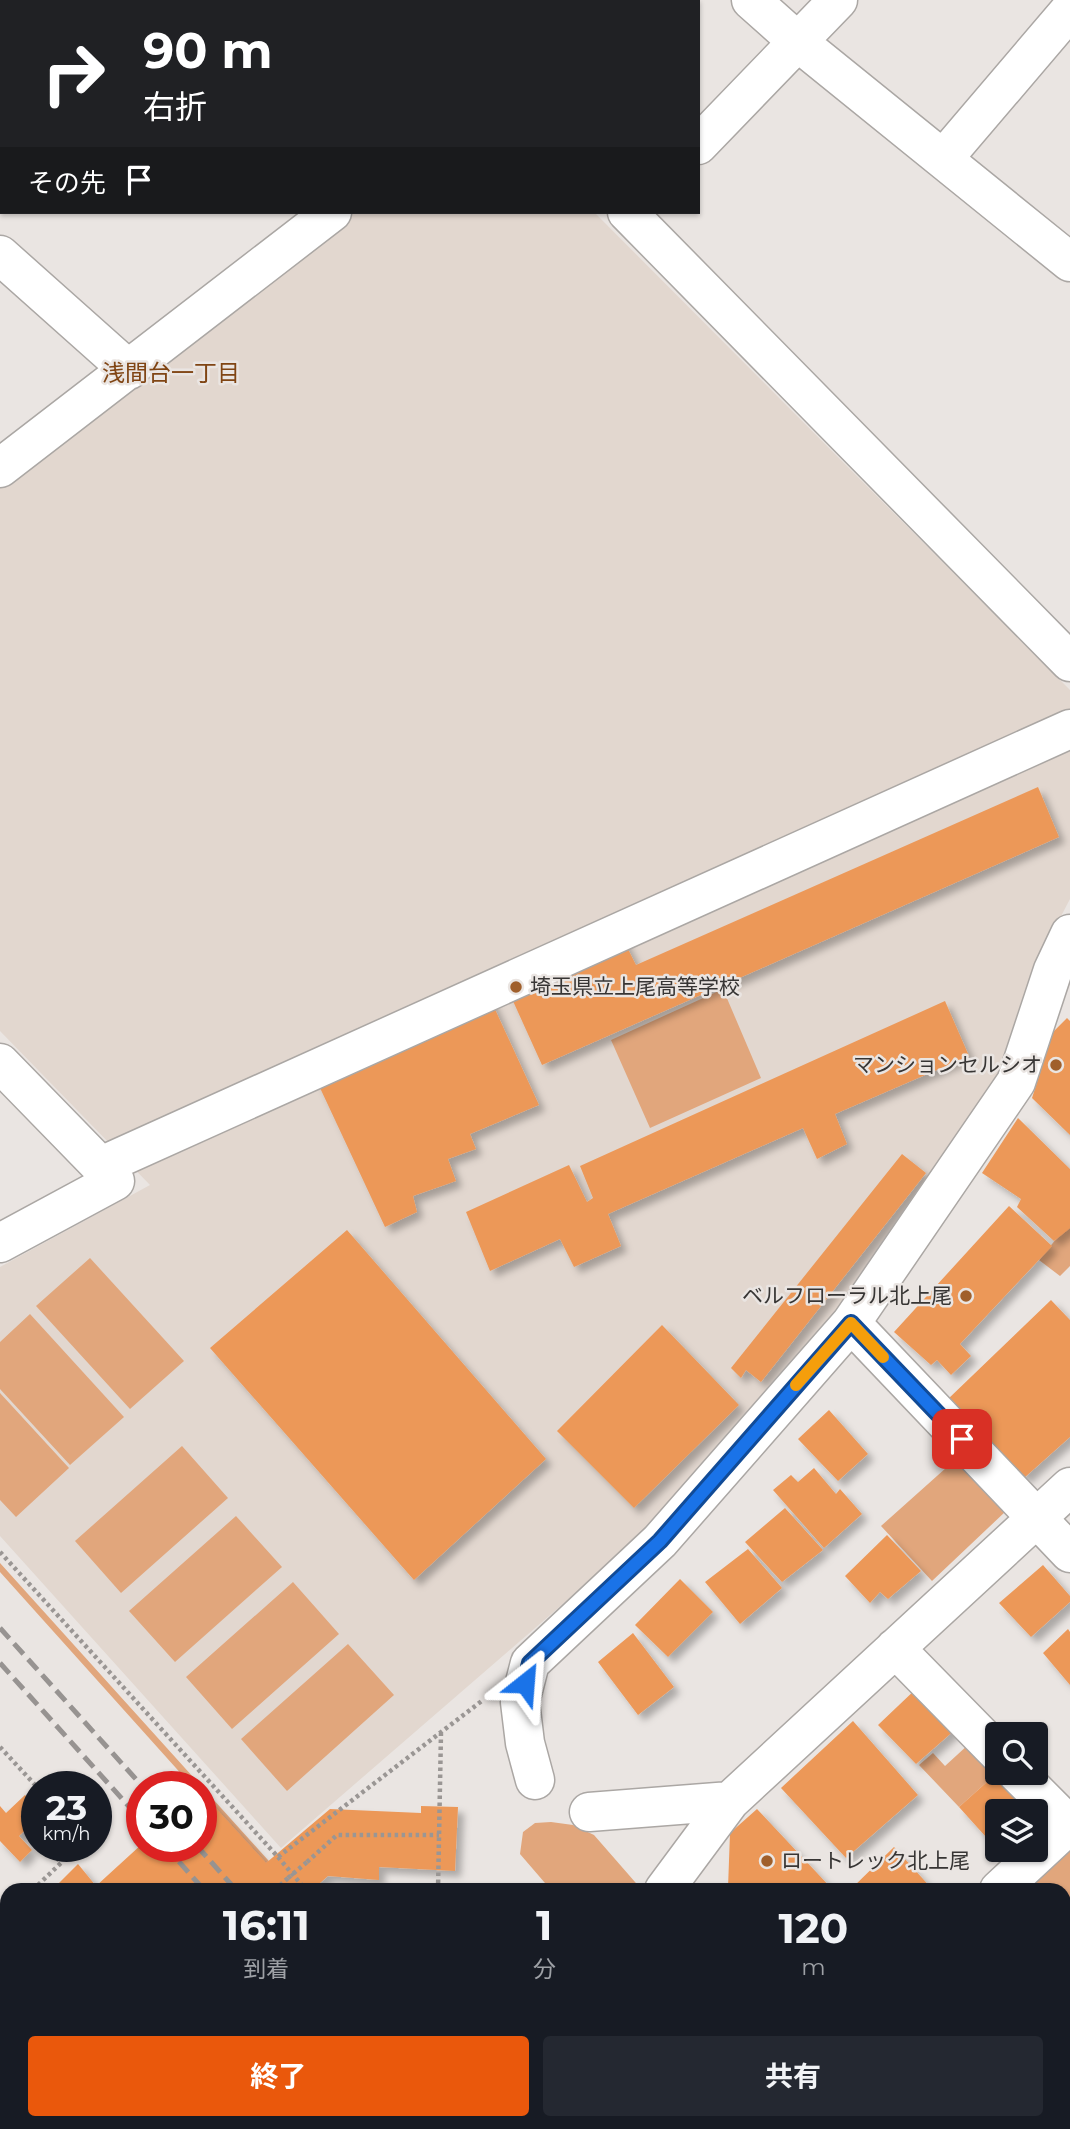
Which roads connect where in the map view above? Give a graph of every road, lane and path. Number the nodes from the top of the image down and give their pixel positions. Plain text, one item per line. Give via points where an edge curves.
1 (751, 0) edge
2 (838, 0) edge
3 (1070, 10) edge
4 (798, 42) junction
5 (700, 143) edge
6 (943, 159) junction
7 (631, 214) edge
8 (310, 216) edge
9 (0, 255) edge
10 (1070, 262) edge
11 (129, 370) junction
12 (0, 468) edge
13 (1070, 662) edge
14 (1070, 729) edge
15 (1070, 934) edge
16 (0, 1063) edge
17 (101, 1167) junction
18 (0, 1243) edge
19 (851, 1323) junction
20 (1070, 1487) edge
21 (1037, 1517) junction
22 (0, 1552) edge
23 (1070, 1553) edge
24 (895, 1648) junction
25 (530, 1663) junction
26 (441, 1733) junction
27 (985, 1740) edge
28 (0, 1747) edge
29 (22, 1771) edge
30 (535, 1780) dead end
31 (1029, 1785) edge
32 (730, 1801) junction
33 (589, 1812) dead end
34 (1069, 1825) edge
35 (439, 1835) junction
36 (278, 1857) junction
37 (60, 1862) edge
38 (40, 1883) edge
39 (283, 1883) edge
40 (300, 1883) edge
41 (438, 1883) edge
42 (669, 1883) edge
43 (1007, 1883) edge

1 - 4 street
2 - 4 street
3 - 6 street
4 - 5 street
4 - 6 street
6 - 10 street
7 - 13 street
8 - 11 street
9 - 11 street
11 - 12 street
14 - 17 street
15 - 19 street via 1053,970 1016,1082
16 - 17 street
17 - 18 street via 115,1181
19 - 21 street
19 - 25 street via 660,1541
20 - 21 street
21 - 23 street
21 - 24 street
22 - 36 path
24 - 27 street
24 - 32 street
25 - 26 path
25 - 30 street via 520,1702
26 - 35 path
26 - 36 path
28 - 29 path
31 - 34 street
32 - 33 street
32 - 42 street
34 - 43 street
35 - 39 path, bridge via 337,1835
35 - 41 path
36 - 40 path
37 - 38 path

